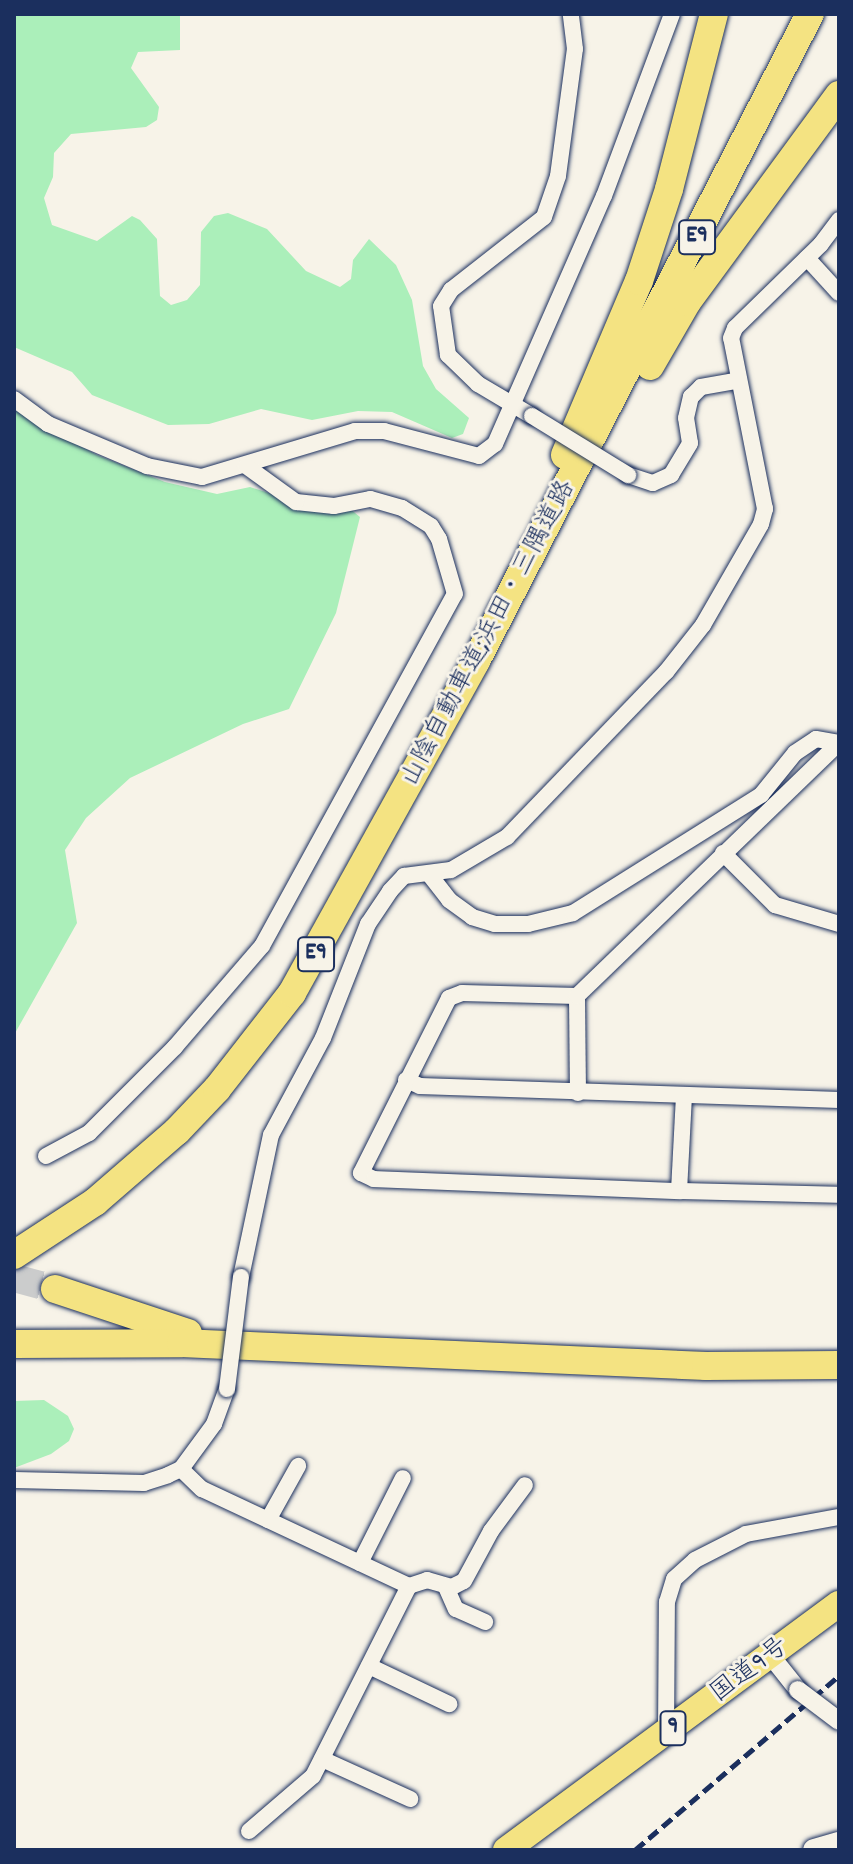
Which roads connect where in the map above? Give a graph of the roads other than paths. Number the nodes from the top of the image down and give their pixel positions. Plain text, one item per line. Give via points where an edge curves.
1 (571, 14) edge
2 (672, 14) edge
3 (714, 14) edge
4 (810, 14) edge
5 (839, 95) edge
6 (839, 220) edge
7 (807, 258) junction
8 (839, 293) edge
9 (736, 381) junction
10 (14, 399) edge
11 (512, 404) junction
12 (581, 458) junction
13 (246, 466) junction
14 (476, 661) junction
15 (839, 743) edge
16 (723, 853) junction
17 (429, 874) junction
18 (839, 924) edge
19 (577, 996) junction
20 (406, 1080) junction
21 (578, 1093) junction
22 (684, 1096) junction
23 (839, 1100) edge
24 (46, 1156) dead end
25 (679, 1191) junction
26 (839, 1195) edge
27 (95, 1202) junction
28 (14, 1242) edge
29 (14, 1255) edge
30 (55, 1289) tunnel mouth
31 (14, 1344) edge
32 (279, 1350) junction
33 (839, 1365) edge
34 (298, 1466) dead end
35 (181, 1469) junction
36 (403, 1478) dead end
37 (14, 1480) edge
38 (525, 1485) dead end
39 (839, 1517) edge
40 (268, 1520) junction
41 (360, 1563) junction
42 (409, 1586) junction
43 (446, 1587) junction
44 (839, 1604) edge
45 (485, 1622) dead end
46 (771, 1656) junction
47 (369, 1666) junction
48 (449, 1704) dead end
49 (839, 1721) edge
50 (666, 1734) junction
51 (322, 1759) junction
52 (410, 1799) dead end
53 (249, 1831) dead end
54 (839, 1843) edge
55 (506, 1850) edge
56 (814, 1850) edge

1 - 11 street via 575,49 558,176 544,217 451,290 441,306 448,355 478,384
2 - 11 street via 604,196
3 - 14 highway via 639,281
4 - 12 highway, 山陰自動車道;浜田・三隅道路 / E9
5 - 12 highway via 687,302 631,399
6 - 7 street
7 - 8 street
7 - 9 street via 735,328 730,349
9 - 11 street, bridge via 701,387 691,397 686,418 690,443 671,475 653,483 628,475
9 - 17 street via 765,509 703,625 666,672 507,837 451,870
10 - 13 street via 48,424 147,466 202,477
11 - 13 street via 495,444 479,456 384,431 355,431 291,446
12 - 14 highway, 山陰自動車道;浜田・三隅道路 / E9
13 - 24 street via 296,502 334,506 370,499 402,508 431,526 455,594 262,946 175,1047 89,1133
14 - 27 highway, 山陰自動車道;浜田・三隅道路 / E9 via 292,993 217,1089
15 - 16 street
15 - 17 street via 816,739 795,753 761,795 573,913 528,924 495,924 472,917 449,900
16 - 18 street via 775,905
16 - 19 street
17 - 35 street, bridge via 404,876 368,924 323,1038 271,1135 241,1277 227,1389 214,1424
19 - 20 street via 454,994
19 - 21 street
20 - 21 street via 420,1086
20 - 25 street via 361,1173 374,1179
21 - 22 street
22 - 23 street
22 - 25 street
25 - 26 street
27 - 28 highway, 山陰自動車道;浜田・三隅道路 / E9
27 - 29 highway, 山陰自動車道;浜田・三隅道路 / E9
30 - 32 highway via 168,1328
31 - 32 highway via 181,1343
32 - 33 highway via 706,1366
34 - 40 street
35 - 37 street via 144,1483
35 - 40 street via 202,1489
36 - 41 street
38 - 43 street via 491,1531 464,1581
39 - 50 street via 746,1534 695,1560 674,1579 667,1602
40 - 41 street
41 - 42 street
42 - 43 street via 427,1580
42 - 47 street
43 - 45 street via 456,1609
44 - 46 highway, 国道9号 / 9
46 - 49 street, bridge via 798,1690
46 - 50 highway, 国道9号 / 9
47 - 48 street
47 - 51 street
50 - 55 highway, 国道9号 / 9
51 - 52 street
51 - 53 street via 302,1789
54 - 56 main road

